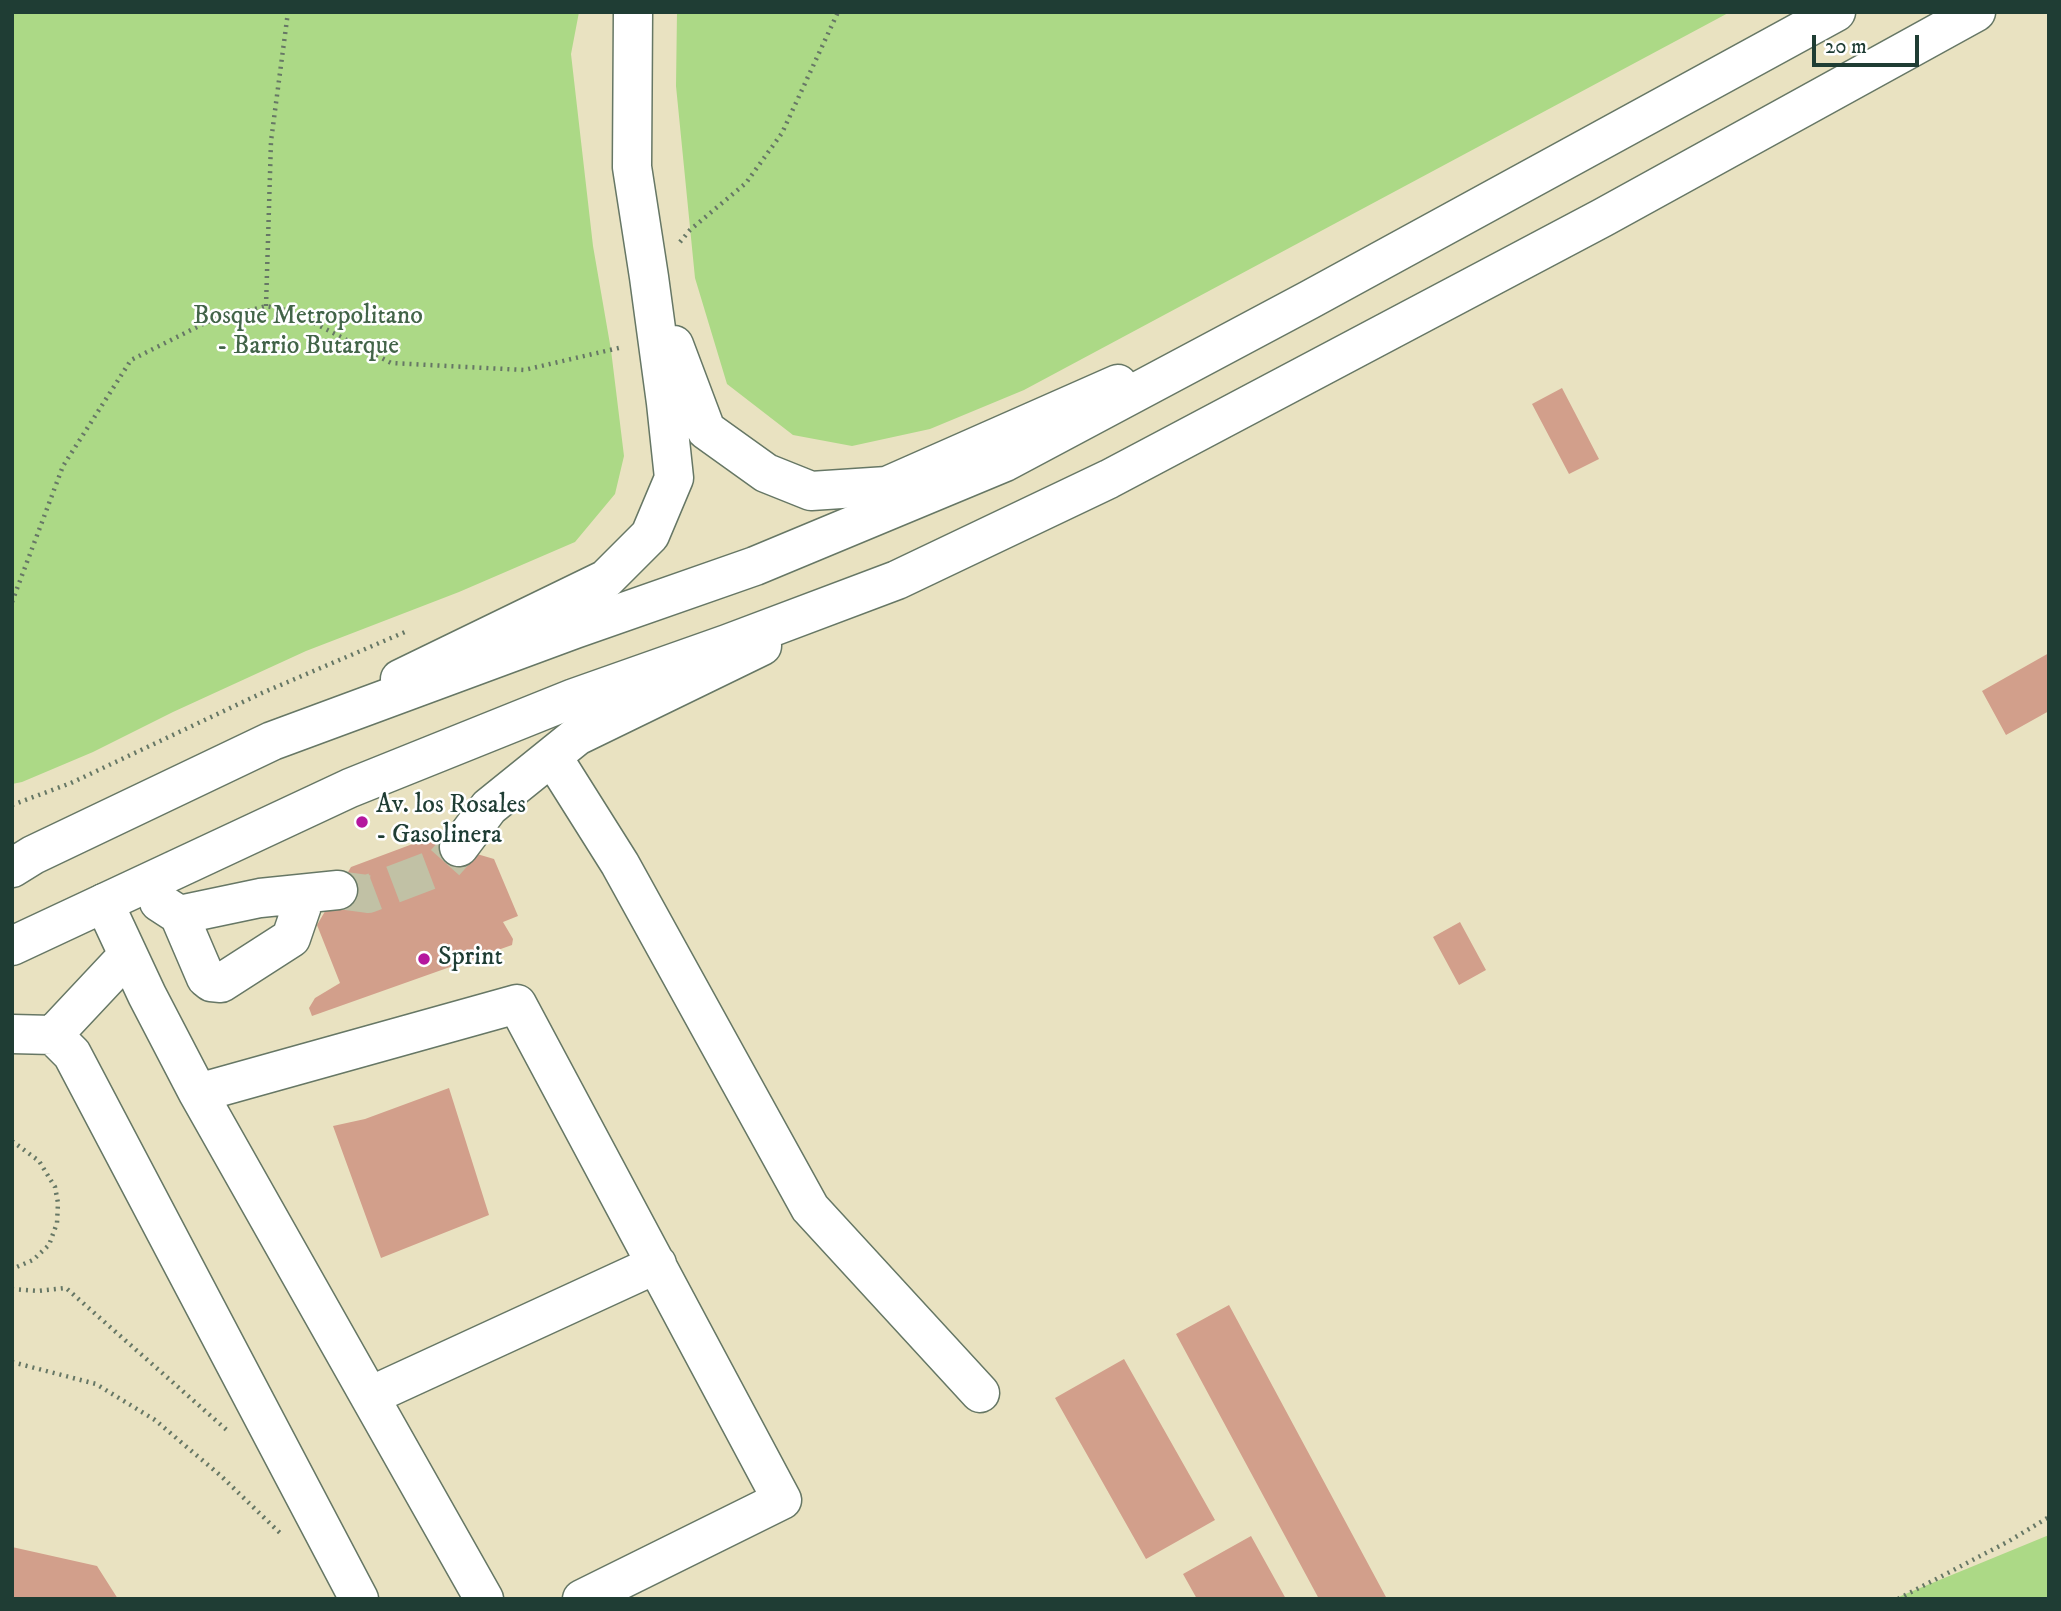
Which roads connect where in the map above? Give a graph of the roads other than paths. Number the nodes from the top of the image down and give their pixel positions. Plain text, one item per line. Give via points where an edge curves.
1 (633, 12) edge
2 (1836, 12) edge
3 (1976, 12) edge
4 (649, 277) junction
5 (1309, 300) junction
6 (897, 580) junction
7 (272, 741) junction
8 (552, 756) junction
9 (459, 847) tunnel mouth
10 (12, 867) edge
11 (120, 895) junction
12 (179, 915) junction
13 (12, 946) edge
14 (128, 955) junction
15 (12, 1034) edge
16 (53, 1035) junction
17 (198, 1093) junction
18 (657, 1264) junction
19 (980, 1393) dead end
20 (370, 1396) junction
21 (359, 1599) edge
22 (484, 1599) edge
23 (582, 1599) edge

1 - 4 main road via 632,167
2 - 5 main road
3 - 6 main road via 1602,218 1134,466
4 - 5 main road via 705,430 766,473 811,491 887,486
4 - 7 main road via 674,478 650,535 606,579
5 - 7 main road via 1006,462 755,566
6 - 8 main road via 577,736
6 - 11 main road via 574,698 350,788
7 - 10 main road
8 - 9 main road via 489,807
8 - 19 main road via 620,864 810,1208
11 - 12 main road
11 - 13 main road
11 - 14 main road
12 - 12 main road via 260,898 322,892 291,938 221,983 206,978
14 - 16 main road
14 - 17 main road
15 - 16 main road
16 - 21 main road via 72,1054
17 - 18 main road via 517,1004
17 - 20 main road
18 - 20 main road
18 - 23 main road via 782,1500
20 - 22 main road

